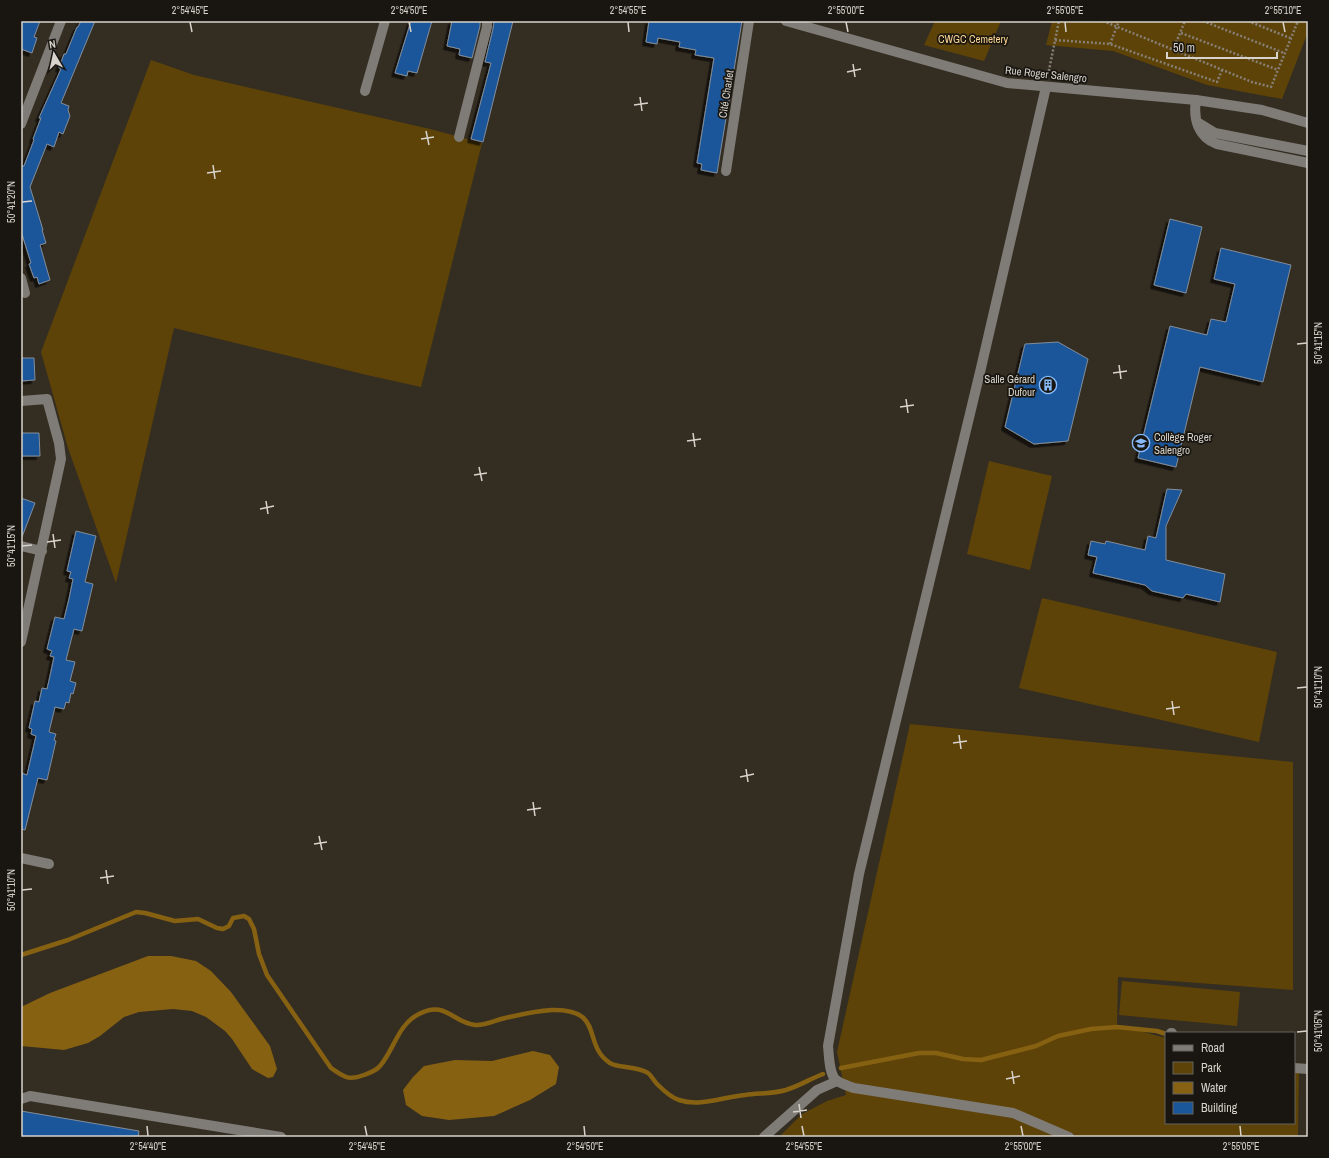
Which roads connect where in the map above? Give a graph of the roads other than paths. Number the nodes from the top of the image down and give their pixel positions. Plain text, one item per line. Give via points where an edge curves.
1 (61, 21) edge
2 (385, 21) edge
3 (487, 21) edge
4 (749, 21) edge
5 (786, 21) edge
6 (814, 25) edge
7 (1046, 87) junction
8 (365, 91) dead end
9 (1196, 100) junction
10 (1196, 122) junction
11 (1308, 123) edge
12 (21, 124) edge
13 (459, 137) dead end
14 (1308, 151) edge
15 (1308, 163) edge
16 (726, 171) dead end
17 (21, 278) edge
18 (25, 293) dead end
19 (21, 401) edge
20 (21, 546) edge
21 (42, 551) junction
22 (21, 642) edge
23 (21, 858) edge
24 (49, 864) dead end
25 (1295, 1068) edge
26 (1308, 1069) edge
27 (835, 1079) junction
28 (21, 1099) edge
29 (281, 1137) edge
30 (764, 1137) edge
31 (1069, 1137) edge

1 - 12 street
2 - 8 street
3 - 13 street
4 - 16 street, Cité Charlet
5 - 6 street, Rue Roger Salengro
6 - 7 street, Rue Roger Salengro via 993,80
7 - 9 street, Rue Roger Salengro
7 - 27 street via 859,874 828,1046 829,1062
9 - 10 street
9 - 11 street, Rue Roger Salengro via 1262,110
10 - 14 street via 1215,133
10 - 15 street via 1203,135 1213,143
17 - 18 street
19 - 21 street via 47,399 59,443 61,459
20 - 21 street
21 - 22 street
23 - 24 street
25 - 26 street
27 - 30 street via 817,1090
27 - 31 street via 854,1088 1013,1113
28 - 29 street via 30,1096

